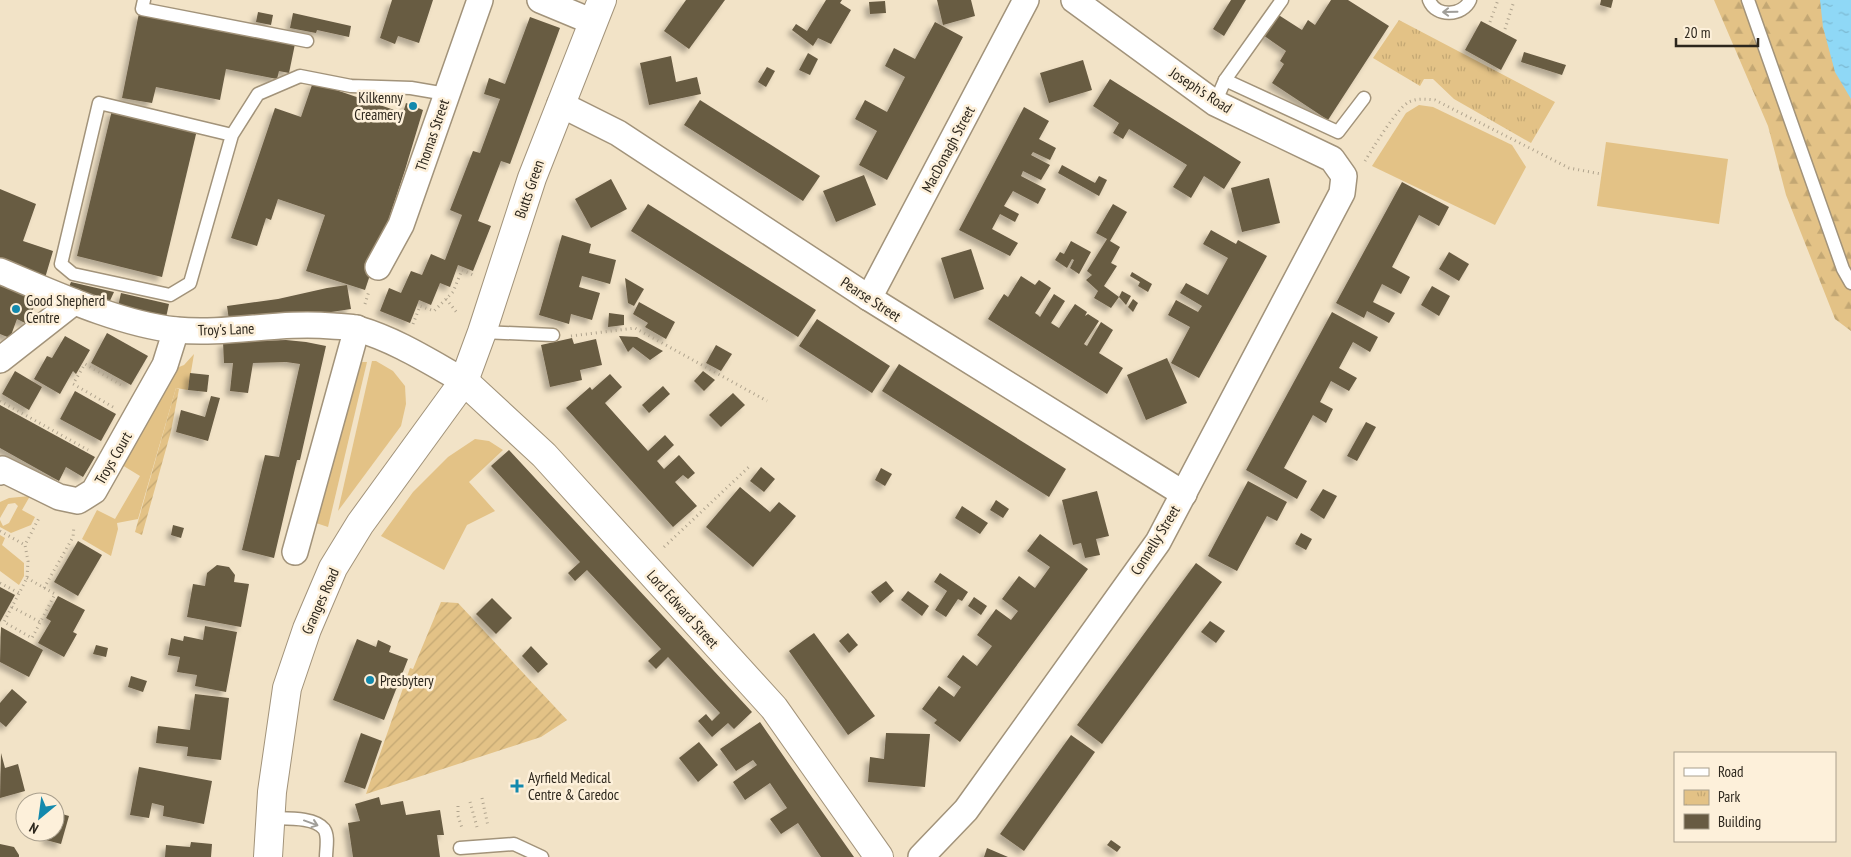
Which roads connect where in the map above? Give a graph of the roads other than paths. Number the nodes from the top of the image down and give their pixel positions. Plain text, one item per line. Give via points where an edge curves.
1 (144, 0) edge
2 (480, 0) edge
3 (540, 0) edge
4 (1026, 0) edge
5 (1074, 0) edge
6 (1282, 0) edge
7 (1429, 0) edge
8 (1470, 0) edge
9 (1748, 0) edge
10 (598, 11) edge
11 (307, 41) dead end
12 (1226, 80) junction
13 (446, 94) junction
14 (1364, 98) dead end
15 (1216, 103) junction
16 (560, 104) junction
17 (232, 135) junction
18 (1343, 184) joint
19 (378, 267) dead end
20 (0, 271) edge
21 (1851, 283) edge
22 (869, 298) junction
23 (74, 302) junction
24 (357, 328) junction
25 (176, 330) junction
26 (482, 332) junction
27 (553, 335) road end
28 (0, 360) edge
29 (464, 381) junction
30 (0, 472) edge
31 (1184, 494) junction
32 (295, 552) dead end
33 (269, 818) junction
34 (460, 848) dead end
35 (268, 857) edge
36 (326, 857) edge
37 (542, 857) edge
38 (879, 857) edge
39 (921, 857) edge

1 - 11 lane via 142,9
2 - 13 street, Thomas Street
3 - 10 street
4 - 22 street, MacDonagh Street
5 - 15 street, Joseph's Road
6 - 12 lane
8 -> 7 lane via 1467,6 1455,13 1442,12
9 - 21 lane via 1843,269
10 - 16 street, Butts Green
12 - 14 lane via 1338,132
12 - 15 lane
13 - 17 lane via 411,88 351,86 300,76 258,94
13 - 19 street, Thomas Street via 401,224
15 - 18 street, Joseph's Road via 1332,159
16 - 22 street, Pearse Street via 618,133
16 - 26 street, Butts Green via 532,178
17 - 17 lane via 190,283 170,295 73,274 61,264 99,103
18 - 31 street, Connelly Street
20 - 23 street, Troy's Lane
22 - 31 street, Pearse Street
23 - 25 street, Troy's Lane via 142,324
23 - 28 street
24 - 25 street, Troy's Lane via 307,324 216,331
24 - 29 street, Troy's Lane via 406,349
24 - 32 street
25 - 30 street, Troys Court via 165,365 132,406 110,463 94,491 78,501 53,494 2,469
26 - 27 lane
26 - 29 street, Butts Green
29 - 33 street, Granges Road via 360,524 323,590 287,688
29 - 38 street, Lord Edward Street via 544,455 774,708
31 - 39 street, Connelly Street via 1158,542 966,810
33 - 35 street, Granges Road
33 -> 36 lane via 316,823 324,829 327,838
34 - 37 lane via 514,844

